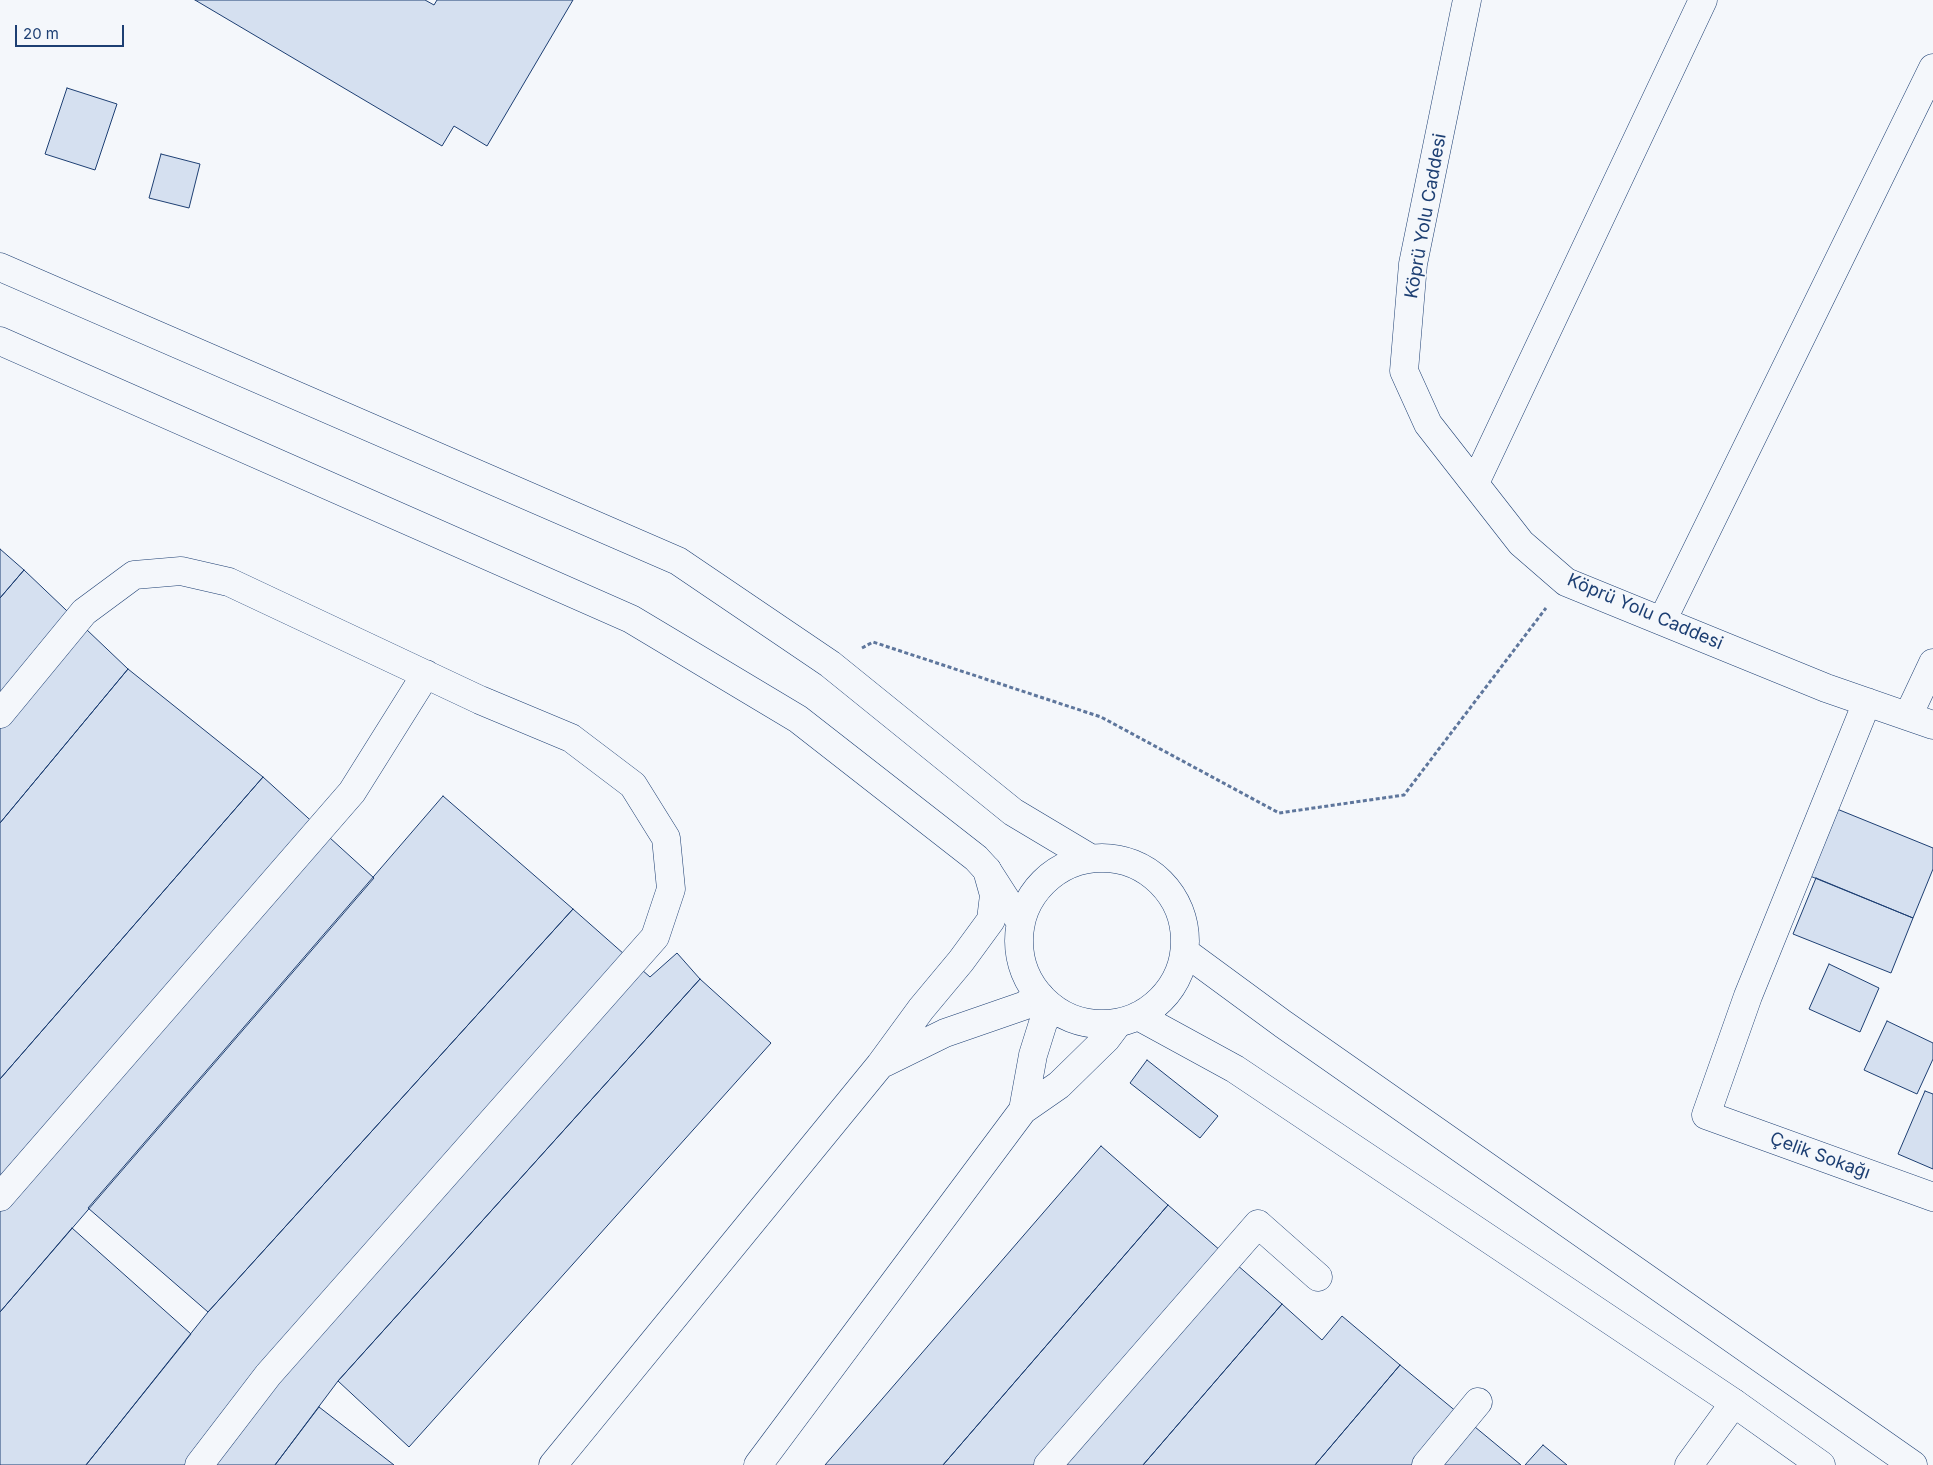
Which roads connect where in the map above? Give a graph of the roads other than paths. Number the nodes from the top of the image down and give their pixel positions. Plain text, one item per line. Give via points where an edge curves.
1 (1467, 0) edge
2 (1703, 0) edge
3 (1933, 68) edge
4 (0, 267) edge
5 (0, 341) edge
6 (1475, 483) junction
7 (1662, 621) junction
8 (1933, 663) edge
9 (426, 674) junction
10 (1867, 702) junction
11 (0, 714) edge
12 (1908, 716) junction
13 (1933, 725) edge
14 (1090, 858) junction
15 (987, 870) junction
16 (1021, 923) junction
17 (1185, 952) junction
18 (1046, 1002) junction
19 (1128, 1019) junction
20 (880, 1065) junction
21 (1023, 1110) junction
22 (0, 1197) edge
23 (1933, 1197) edge
24 (1318, 1277) dead end
25 (1478, 1402) dead end
26 (1734, 1403) junction
27 (199, 1465) edge
28 (552, 1465) edge
29 (758, 1465) edge
30 (1048, 1465) edge
31 (1426, 1465) edge
32 (1689, 1465) edge
33 (1821, 1465) edge
34 (1913, 1465) edge

1 - 6 main road, Köprü Yolu Caddesi via 1413,264 1404,371 1428,424
2 - 6 main road
3 - 7 main road
4 - 14 main road via 678,561 830,664 1012,812
5 - 15 main road via 631,619 798,719 976,858
6 - 7 main road, Köprü Yolu Caddesi via 1521,543 1566,582
7 - 10 main road, Köprü Yolu Caddesi
8 - 12 main road
9 - 11 main road via 229,582 181,571 134,575 84,612
9 - 22 main road via 352,792
9 - 27 main road via 572,738 633,785 666,838 671,889 655,937 268,1375
10 - 12 main road, Köprü Yolu Caddesi
10 - 23 main road, Çelik Sokağı via 1748,996 1706,1115
12 - 13 main road, Köprü Yolu Caddesi
14 - 16 main road via 1063,866 1040,884 1025,909
14 - 17 main road via 1119,858 1146,869 1167,888 1182,914 1187,940
15 - 16 main road
15 - 20 main road via 994,895 991,920
16 - 18 main road via 1018,937 1022,964 1033,988
17 - 19 main road via 1171,990 1152,1010
17 - 34 main road
18 - 19 main road via 1075,1020 1102,1025
18 - 20 main road via 1023,1006 946,1033
18 - 21 main road
19 - 21 main road via 1059,1085
19 - 26 main road via 1235,1069
20 - 28 main road
21 - 29 main road
24 - 30 main road via 1258,1224
25 - 31 main road
26 - 32 main road
26 - 33 main road

